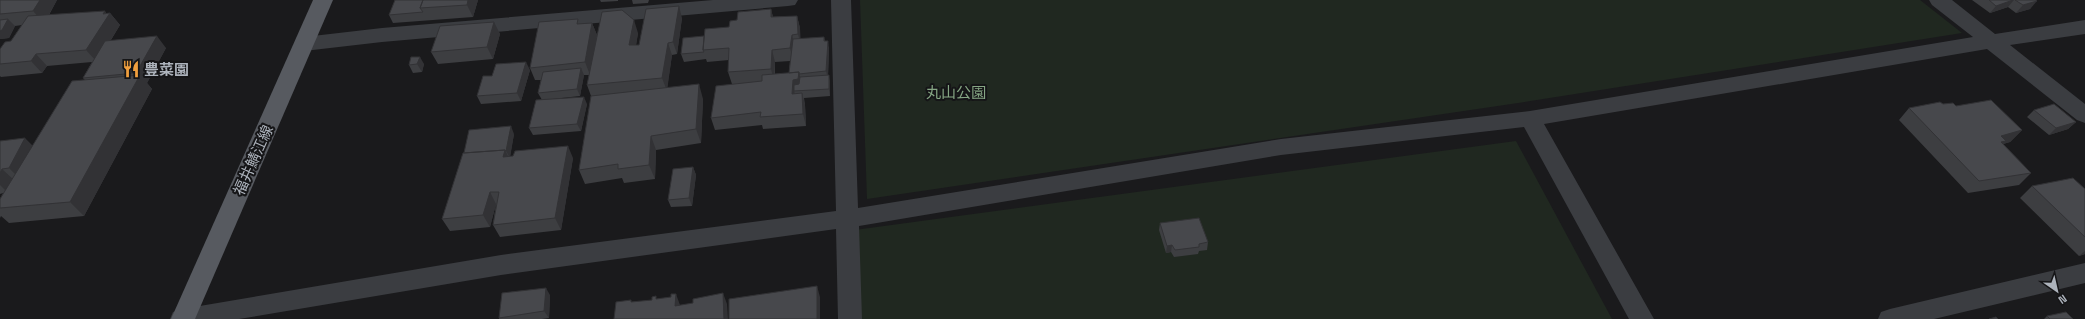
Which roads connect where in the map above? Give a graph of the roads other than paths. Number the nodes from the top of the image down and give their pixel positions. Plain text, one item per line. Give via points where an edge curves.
1 (323, 0) edge
2 (788, 0) edge
3 (841, 0) edge
4 (1939, 0) edge
5 (2085, 28) edge
6 (1991, 41) junction
7 (304, 44) junction
8 (2085, 115) edge
9 (1530, 119) junction
10 (846, 219) junction
11 (2085, 273) edge
12 (183, 319) edge
13 (850, 319) edge
14 (1642, 319) edge
15 (1890, 319) edge

1 - 7 main road, 福井鯖江線
2 - 7 street
3 - 10 street
4 - 6 street
5 - 6 street
6 - 8 street
6 - 9 street
7 - 12 main road, 福井鯖江線
9 - 10 street via 1281,147
9 - 14 street
10 - 12 street via 501,265
10 - 13 street
11 - 15 street

